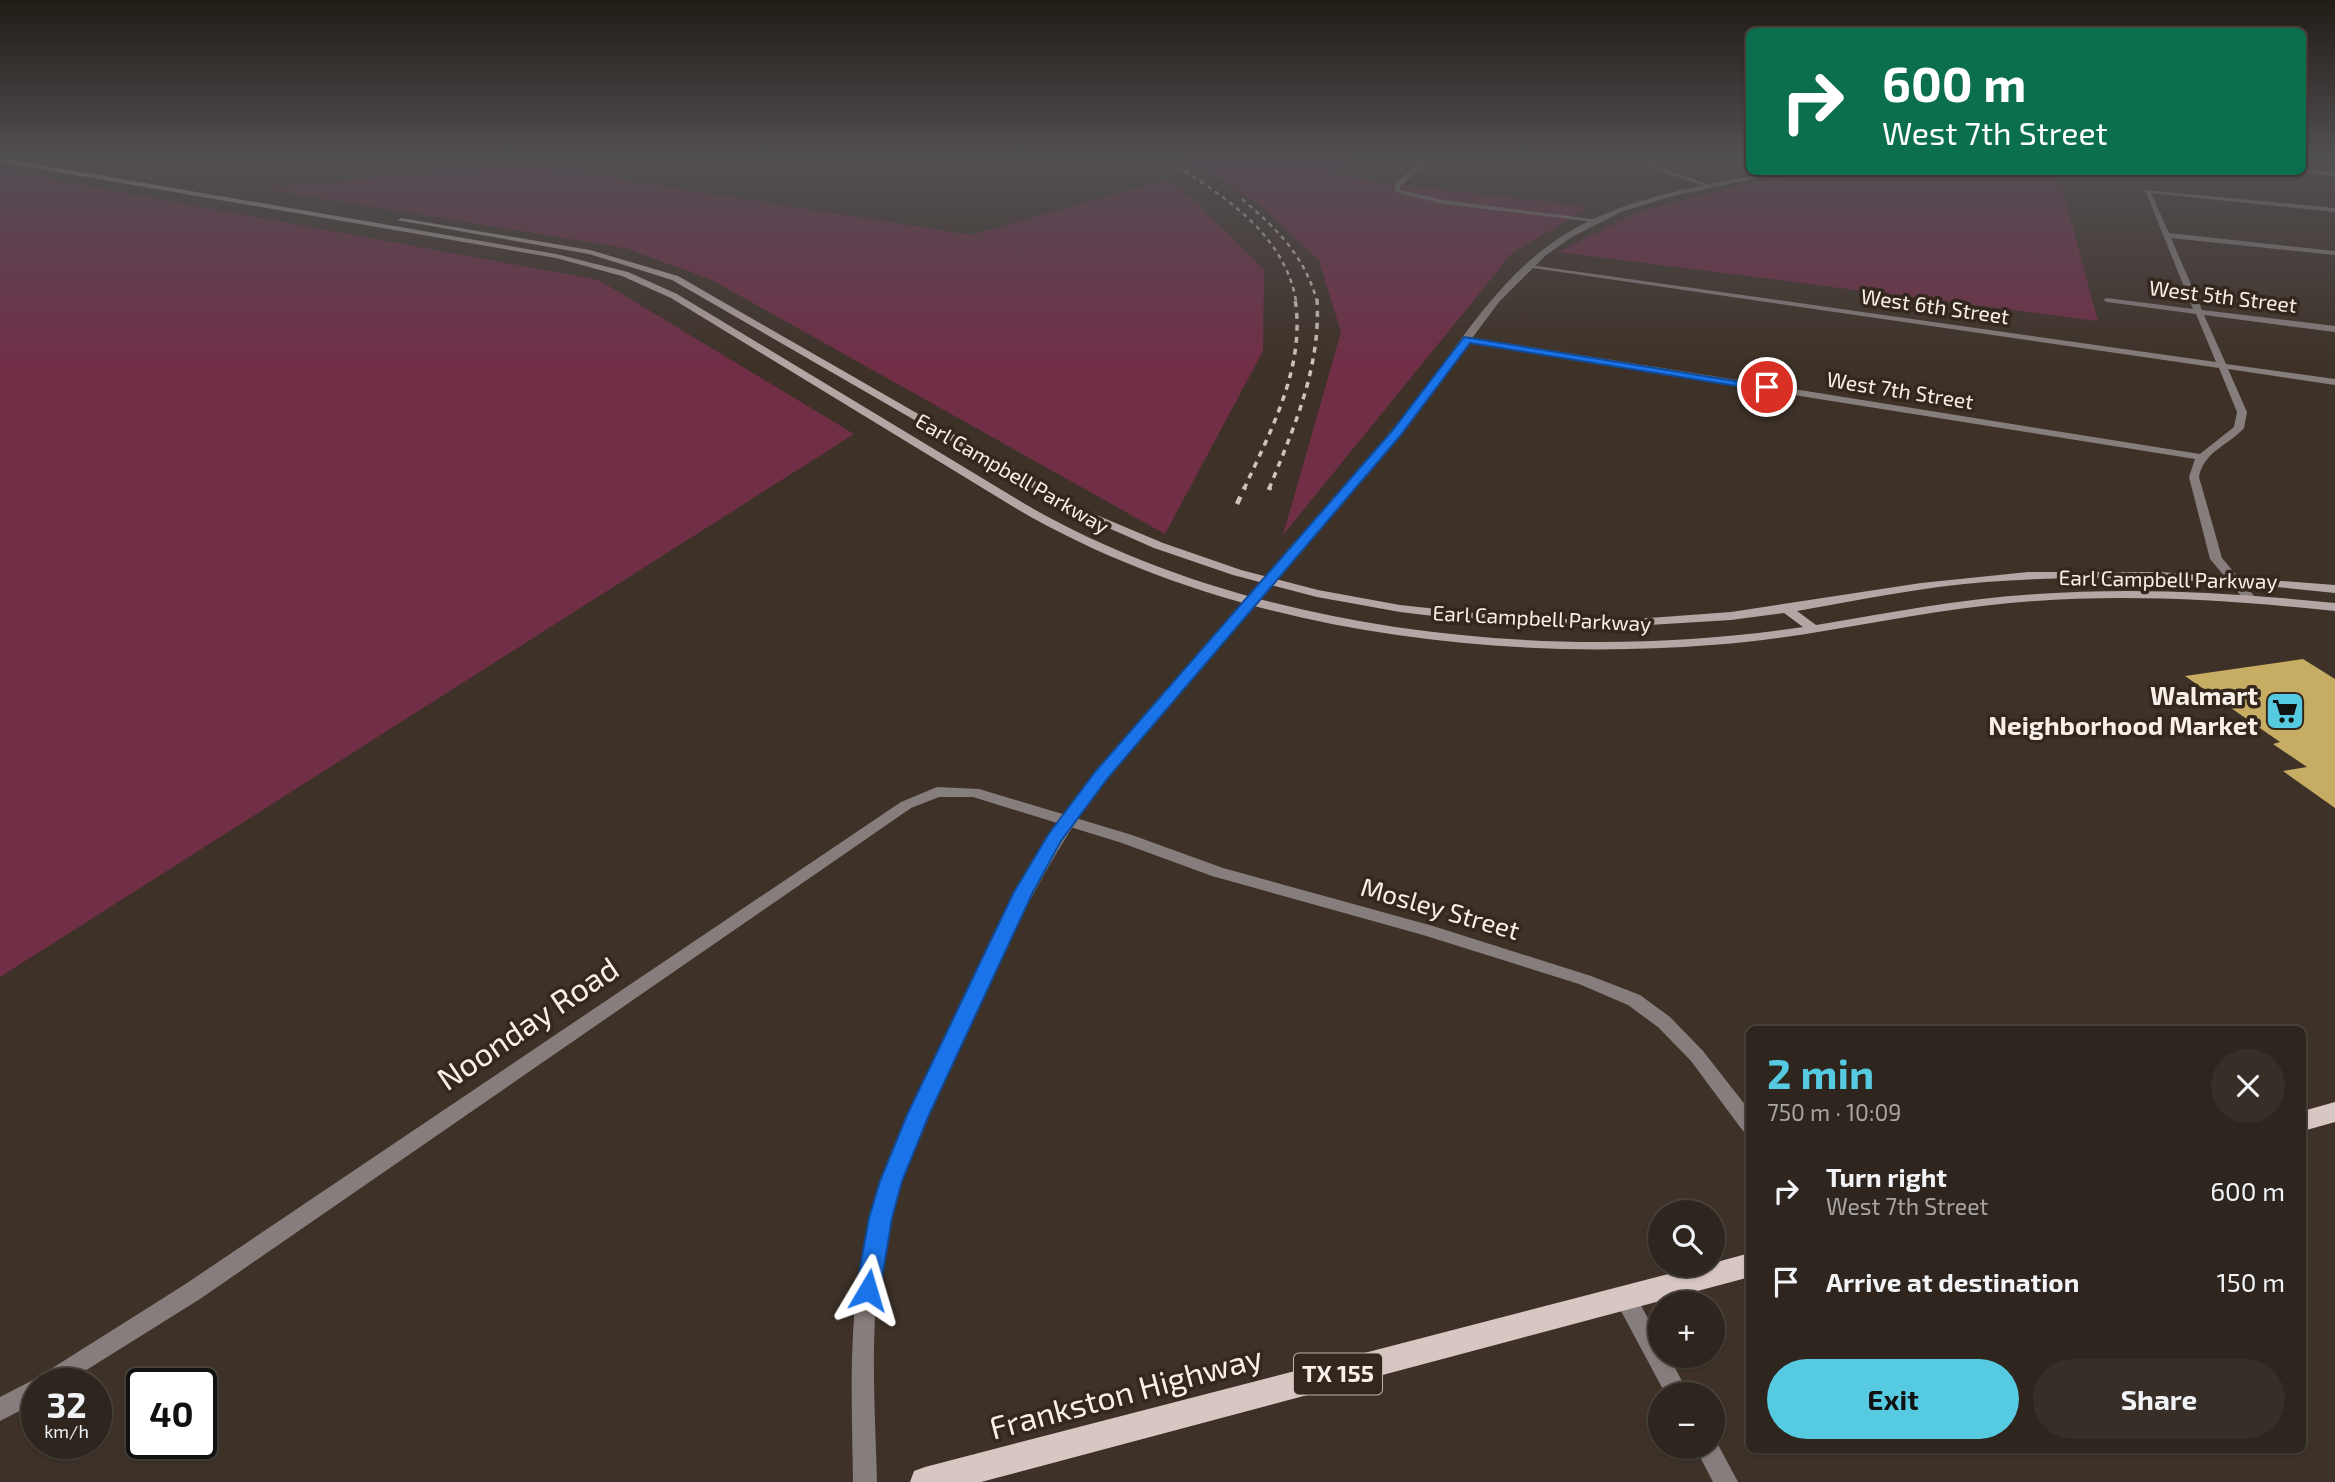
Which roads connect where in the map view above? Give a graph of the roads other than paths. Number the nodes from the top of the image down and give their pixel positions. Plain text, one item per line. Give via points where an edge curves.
1 (382, 226) edge
2 (438, 226) edge
3 (1585, 226) edge
4 (2163, 226) edge
5 (2167, 235) junction
6 (590, 252) junction
7 (2335, 253) edge
8 (571, 259) junction
9 (1530, 267) junction
10 (2107, 300) dead end
11 (2197, 312) junction
12 (2335, 329) edge
13 (1468, 340) junction
14 (2224, 366) junction
15 (2335, 382) edge
16 (2201, 457) junction
17 (2231, 578) junction
18 (1271, 582) junction
19 (2335, 589) edge
20 (2251, 600) junction
21 (1255, 601) junction
22 (2335, 607) edge
23 (1787, 609) junction
24 (1814, 631) junction
25 (1066, 820) junction
26 (2335, 1112) edge
27 (1746, 1120) edge
28 (2306, 1120) edge
29 (1746, 1266) edge
30 (1625, 1298) junction
31 (70, 1368) edge
32 (1671, 1382) edge
33 (21, 1398) edge
34 (0, 1410) edge
35 (1714, 1459) edge
36 (864, 1482) edge
37 (925, 1482) edge
38 (1726, 1482) edge

1 - 8 main road, Earl Campbell Parkway
2 - 6 main road, Earl Campbell Parkway
3 - 9 street via 1546,250
4 - 5 street
5 - 7 street
5 - 11 street
6 - 8 main road
6 - 18 main road, Earl Campbell Parkway via 643,266 693,287 1108,526
8 - 21 main road, Earl Campbell Parkway via 636,278 674,296 1075,536 1159,571
9 - 13 street
9 - 14 street, West 6th Street
10 - 11 street, West 5th Street
11 - 12 street, West 5th Street
11 - 14 street
13 - 16 street, West 7th Street
13 - 18 street via 1405,423
14 - 15 street, West 6th Street
14 - 16 street via 2242,423
16 - 17 street via 2194,481 2213,552
17 - 19 main road, Earl Campbell Parkway
17 - 20 street
17 - 23 main road, Earl Campbell Parkway via 2107,574 2004,578 1922,586
18 - 21 street
18 - 23 main road, Earl Campbell Parkway via 1416,609 1532,621 1670,621
20 - 22 main road, Earl Campbell Parkway
20 - 24 main road, Earl Campbell Parkway via 2138,594 2021,598 1936,608
21 - 24 main road, Earl Campbell Parkway via 1392,628 1518,641 1684,643
21 - 25 street
23 - 24 main road
25 - 27 street, Mosley Street via 1218,872 1496,950 1616,991 1649,1010 1678,1036
25 - 31 street, Noonday Road via 962,791 937,792 905,805 192,1292
25 - 36 street via 1023,892 891,1181 868,1290
26 - 28 main road
29 - 30 main road, Frankston Highway / TX 155
30 - 32 street
30 - 37 main road, Frankston Highway / TX 155
33 - 34 street
35 - 38 street

